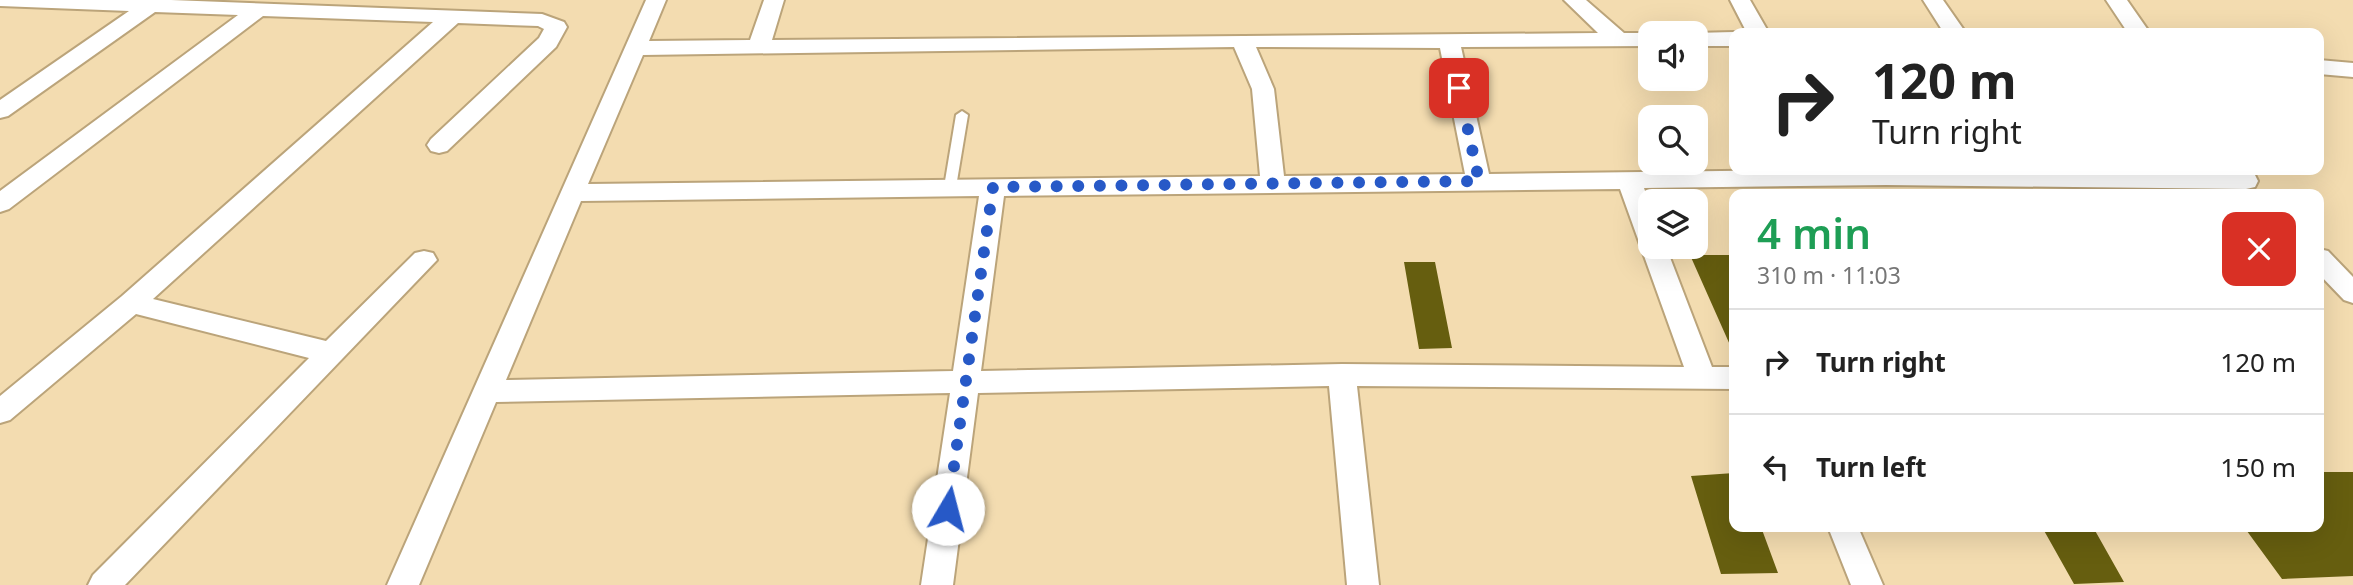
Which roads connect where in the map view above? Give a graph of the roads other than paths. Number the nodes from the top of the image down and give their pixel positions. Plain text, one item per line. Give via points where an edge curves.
1 (0, 0) edge
2 (656, 0) edge
3 (774, 0) edge
4 (1574, 0) edge
5 (1740, 0) edge
6 (1933, 0) edge
7 (2116, 0) edge
8 (35, 1) edge
9 (150, 6) junction
10 (258, 10) junction
11 (452, 17) junction
12 (1755, 28) edge
13 (1952, 28) edge
14 (2136, 28) edge
15 (1729, 38) edge
16 (1638, 39) edge
17 (1708, 39) edge
18 (1619, 40) junction
19 (1242, 41) junction
20 (1449, 41) junction
21 (758, 46) junction
22 (636, 48) junction
23 (2324, 67) edge
24 (2353, 70) edge
25 (0, 111) edge
26 (962, 115) dead end
27 (439, 145) dead end
28 (1629, 180) junction
29 (1479, 181) junction
30 (2247, 182) edge
31 (1273, 183) junction
32 (950, 187) junction
33 (993, 187) junction
34 (571, 193) junction
35 (0, 204) edge
36 (1638, 205) edge
37 (1657, 259) edge
38 (424, 260) dead end
39 (2324, 263) edge
40 (2353, 293) edge
41 (131, 303) junction
42 (331, 353) junction
43 (1342, 375) junction
44 (1702, 378) junction
45 (1729, 378) edge
46 (967, 383) junction
47 (487, 391) junction
48 (6, 399) edge
49 (1845, 532) edge
50 (104, 585) edge
51 (403, 585) edge
52 (937, 585) edge
53 (1363, 585) edge
54 (1867, 585) edge

1 - 8 street
2 - 22 street
3 - 21 street
4 - 18 street
5 - 12 street
6 - 13 street
7 - 14 street
8 - 9 street
9 - 10 street
9 - 25 street
10 - 11 street
10 - 35 street
11 - 27 street via 542,20 556,27 548,42
11 - 41 street
15 - 17 street
16 - 18 street
18 - 20 street
19 - 20 street
19 - 21 street
19 - 31 street via 1264,89
20 - 29 street
21 - 22 street
22 - 34 street
23 - 24 street
26 - 32 lane
28 - 29 street
28 - 30 street via 1886,177
28 - 36 street
29 - 31 street
31 - 33 street
32 - 33 street
32 - 34 street
33 - 46 street
34 - 47 street
37 - 44 street
38 - 42 street
39 - 40 street
41 - 42 street
41 - 48 street
42 - 50 street
43 - 44 street
43 - 46 street
43 - 53 street
44 - 45 street
46 - 47 street
46 - 52 street
47 - 51 street
49 - 54 street

